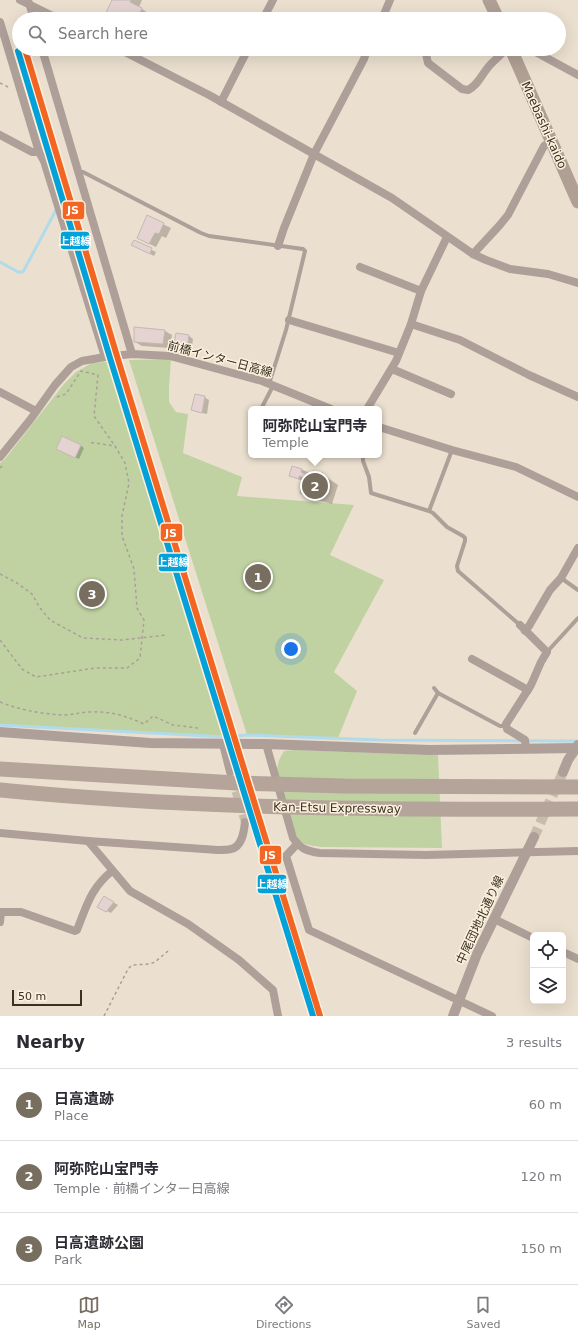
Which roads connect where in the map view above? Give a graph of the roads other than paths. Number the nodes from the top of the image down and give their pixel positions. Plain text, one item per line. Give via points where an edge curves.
1 (20, 0) edge
2 (273, 0) edge
3 (390, 0) edge
4 (489, 0) edge
5 (29, 2) edge
6 (32, 12) edge
7 (47, 12) edge
8 (267, 12) edge
9 (385, 12) edge
10 (495, 12) edge
11 (0, 22) edge
12 (44, 56) edge
13 (132, 56) edge
14 (244, 56) edge
15 (365, 56) edge
16 (426, 56) edge
17 (500, 56) edge
18 (514, 56) edge
19 (543, 56) edge
20 (578, 75) edge
21 (221, 102) junction
22 (0, 135) edge
23 (551, 141) junction
24 (39, 152) junction
25 (314, 154) junction
26 (78, 172) junction
27 (578, 202) edge
28 (447, 237) junction
29 (278, 246) junction
30 (473, 254) junction
31 (360, 267) dead end
32 (578, 283) edge
33 (421, 291) junction
34 (289, 320) junction
35 (412, 324) junction
36 (399, 353) junction
37 (132, 354) junction
38 (105, 357) junction
39 (392, 369) junction
40 (271, 385) junction
41 (0, 392) edge
42 (451, 394) dead end
43 (578, 397) edge
44 (262, 406) edge
45 (324, 406) edge
46 (369, 406) edge
47 (36, 411) junction
48 (382, 428) edge
49 (452, 450) junction
50 (364, 458) edge
51 (3, 459) edge
52 (578, 497) edge
53 (429, 511) junction
54 (578, 548) edge
55 (561, 578) junction
56 (578, 590) edge
57 (578, 618) edge
58 (522, 628) junction
59 (547, 652) junction
60 (472, 659) dead end
61 (434, 688) dead end
62 (528, 690) junction
63 (438, 694) junction
64 (506, 726) junction
65 (0, 732) edge
66 (415, 733) dead end
67 (223, 744) junction
68 (266, 744) junction
69 (577, 747) edge
70 (526, 748) junction
71 (0, 768) edge
72 (563, 772) tunnel mouth
73 (233, 778) junction
74 (578, 787) edge
75 (0, 790) edge
76 (578, 809) edge
77 (245, 822) tunnel mouth
78 (0, 833) edge
79 (534, 837) tunnel mouth
80 (88, 841) junction
81 (297, 844) junction
82 (578, 851) edge
83 (526, 852) junction
84 (112, 871) junction
85 (1, 912) edge
86 (494, 919) junction
87 (0, 922) edge
88 (530, 937) edge
89 (566, 953) edge
90 (578, 959) edge
91 (459, 1000) junction
92 (278, 1016) edge
93 (453, 1016) edge
94 (492, 1016) edge

1 - 5 street
2 - 8 street
3 - 9 street
4 - 10 main road
5 - 6 street
5 - 7 street
11 - 24 street
12 - 26 street
13 - 21 street
14 - 21 street
15 - 25 street
16 - 17 street via 428,63 462,89 468,90
18 - 23 main road, Maebashi-kaido
19 - 20 street
21 - 25 street
22 - 24 street via 32,152
23 - 27 main road, Maebashi-kaido
23 - 30 street via 544,146 508,215
24 - 38 street via 44,161
25 - 28 street via 392,198
25 - 29 street
26 - 29 lane via 83,172 201,233 217,238
26 - 37 street
28 - 30 street
28 - 33 street
29 - 34 lane via 304,251
30 - 32 street via 510,269 548,274
31 - 33 street
33 - 35 street
34 - 36 street
34 - 40 lane
35 - 36 street
35 - 43 street via 460,340
36 - 39 street
37 - 38 street, 前橋インター日高線
37 - 40 street, 前橋インター日高線 via 170,356
38 - 47 street, 前橋インター日高線 via 82,361 71,367
39 - 42 street
39 - 46 street
40 - 44 lane
40 - 45 street, 前橋インター日高線
41 - 47 street
47 - 51 street, 前橋インター日高線
48 - 49 street
49 - 52 street via 516,467
49 - 53 lane
50 - 53 lane via 373,495
53 - 58 lane via 465,538 457,566 458,571
54 - 55 street
55 - 56 lane
55 - 58 street via 550,590 529,626
57 - 59 lane
58 - 59 street
59 - 62 street
60 - 62 street
61 - 63 lane
62 - 64 street
63 - 64 lane via 500,726
63 - 66 lane
64 - 70 street via 525,740
65 - 67 street via 150,743
67 - 68 street
67 - 73 street
68 - 70 street via 428,750
68 - 81 street via 292,838
69 - 70 street
69 - 72 street
71 - 73 highway, Kan-Etsu Expressway
73 - 74 highway, Kan-Etsu Expressway via 444,787
75 - 76 highway, Kan-Etsu Expressway via 243,806 444,810
77 - 80 street via 241,840 231,849
78 - 80 street
79 - 83 street, 中尾団地北通り線
80 - 84 street
81 - 83 street via 307,851 320,853 426,855
81 - 91 street via 286,856 309,930
82 - 83 street
83 - 86 street, 中尾団地北通り線
84 - 85 street via 94,891 75,931 21,912
84 - 92 street via 130,891 194,929 238,960 273,990
85 - 87 street
86 - 88 street
86 - 91 street, 中尾団地北通り線
89 - 90 street
91 - 93 street, 中尾団地北通り線
91 - 94 street

